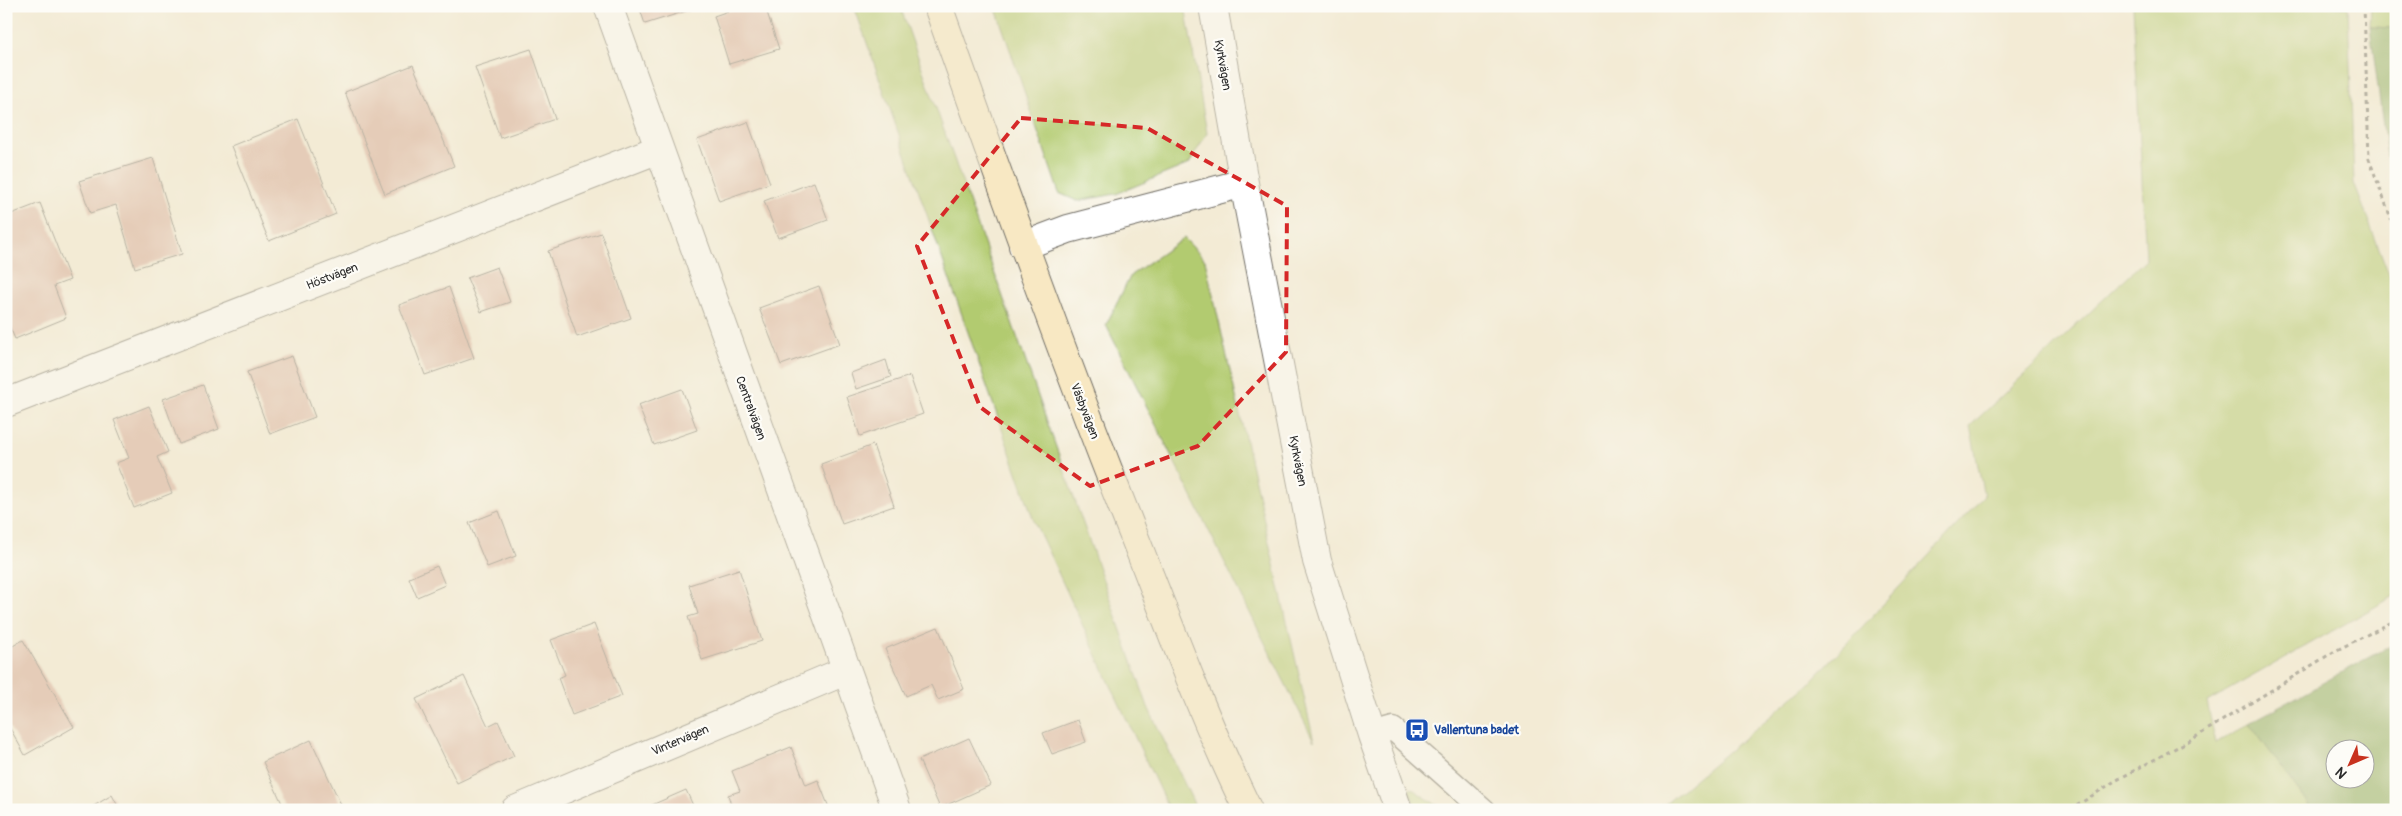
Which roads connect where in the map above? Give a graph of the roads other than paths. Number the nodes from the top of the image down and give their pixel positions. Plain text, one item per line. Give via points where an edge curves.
1 (608, 6) edge
2 (938, 6) edge
3 (1213, 6) edge
4 (659, 149) junction
5 (1244, 183) junction
6 (1023, 246) junction
7 (6, 404) edge
8 (845, 671) junction
9 (1372, 735) junction
10 (515, 810) edge
11 (897, 810) edge
12 (1248, 810) edge
13 (1398, 810) edge
14 (1484, 810) edge

1 - 4 street, Centralvägen
2 - 6 main road, Väsbyvägen
3 - 5 street, Kyrkvägen
4 - 7 street, Höstvägen
4 - 8 street, Centralvägen
5 - 6 street via 1068,229
5 - 9 street, Kyrkvägen via 1317,562
6 - 12 main road, Väsbyvägen via 1085,414 1215,742
8 - 10 street, Vintervägen
8 - 11 street, Centralvägen
9 - 13 street, Kyrkvägen
9 - 14 lane via 1393,729

